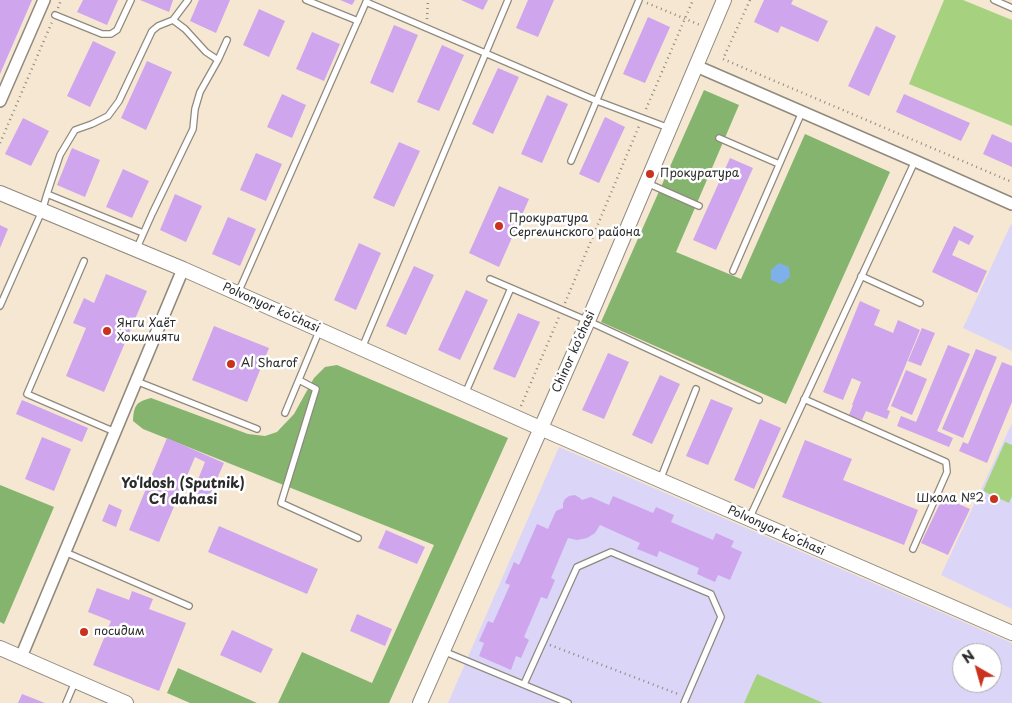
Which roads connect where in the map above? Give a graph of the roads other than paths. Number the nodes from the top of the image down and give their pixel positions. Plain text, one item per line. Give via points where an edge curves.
1 (44, 0) edge
2 (131, 0) edge
3 (188, 0) edge
4 (306, 0) edge
5 (508, 0) edge
6 (640, 0) edge
7 (724, 0) edge
8 (994, 0) edge
9 (367, 1) edge
10 (1012, 8) edge
11 (55, 15) road end
12 (173, 20) junction
13 (358, 21) junction
14 (227, 40) dead end
15 (486, 53) junction
16 (218, 60) junction
17 (696, 66) junction
18 (597, 100) junction
19 (0, 101) edge
20 (802, 112) junction
21 (670, 128) junction
22 (719, 138) dead end
23 (571, 161) dead end
24 (914, 161) junction
25 (779, 164) junction
26 (646, 183) junction
27 (0, 193) edge
28 (47, 194) junction
29 (1012, 204) edge
30 (700, 206) dead end
31 (42, 211) junction
32 (143, 233) junction
33 (136, 250) junction
34 (84, 261) dead end
35 (183, 269) junction
36 (733, 271) dead end
37 (861, 276) junction
38 (490, 279) dead end
39 (512, 288) junction
40 (238, 293) junction
41 (920, 303) dead end
42 (0, 306) edge
43 (588, 321) junction
44 (320, 329) junction
45 (362, 348) junction
46 (299, 380) junction
47 (136, 381) junction
48 (696, 389) dead end
49 (465, 394) junction
50 (804, 399) junction
51 (759, 400) dead end
52 (285, 413) dead end
53 (540, 428) junction
54 (257, 429) dead end
55 (115, 432) junction
56 (660, 480) junction
57 (749, 519) junction
58 (358, 538) dead end
59 (913, 549) dead end
60 (65, 552) junction
61 (189, 606) dead end
62 (1012, 633) edge
63 (0, 648) edge
64 (442, 651) junction
65 (21, 657) junction
66 (76, 681) junction
67 (524, 684) junction
68 (686, 700) edge
69 (66, 703) edge
70 (126, 703) edge
71 (420, 703) edge
72 (568, 703) edge

1 - 19 street
2 - 11 lane via 117,30 111,34 102,34
3 - 12 lane
4 - 13 lane
5 - 15 lane
6 - 18 lane
7 - 17 street, Chinor ko'chasi
8 - 10 lane
9 - 13 lane
9 - 15 lane
12 - 16 lane
12 - 28 lane via 152,31 119,102 108,116 75,130 60,155
13 - 40 lane
14 - 16 lane
15 - 18 lane
15 - 45 lane
16 - 32 lane via 200,92 193,130
17 - 20 street
17 - 21 street, Chinor ko'chasi
18 - 21 lane
18 - 23 lane
20 - 24 street
20 - 25 lane
21 - 26 street, Chinor ko'chasi
22 - 25 lane
24 - 29 street
24 - 37 lane
25 - 36 lane
26 - 30 lane
26 - 43 street, Chinor ko'chasi
27 - 31 street, Polvonyor ko'chasi
28 - 31 lane
28 - 32 lane
31 - 33 street, Polvonyor ko'chasi
31 - 42 lane
32 - 33 lane
33 - 35 street, Polvonyor ko'chasi
34 - 55 lane via 26,394
35 - 40 street, Polvonyor ko'chasi
35 - 47 street
37 - 41 lane
37 - 50 lane
38 - 39 lane
39 - 43 lane
39 - 49 lane
40 - 44 street, Polvonyor ko'chasi
43 - 51 lane
43 - 53 street, Chinor ko'chasi
44 - 45 street, Polvonyor ko'chasi
44 - 46 lane
45 - 49 street, Polvonyor ko'chasi
46 - 52 lane
46 - 58 lane via 316,389 281,503
47 - 54 lane
47 - 55 street
48 - 56 lane
49 - 53 street, Polvonyor ko'chasi
50 - 57 lane
50 - 59 lane via 946,462 947,472
53 - 56 street, Polvonyor koʻchasi
53 - 64 street, Chinor ko'chasi
55 - 60 street
56 - 57 street, Polvonyor koʻchasi
57 - 62 street, Polvonyor koʻchasi
60 - 61 lane
60 - 65 street
63 - 65 street
64 - 67 lane
64 - 71 street, Chinor ko'chasi
65 - 66 street
66 - 69 lane
66 - 70 street
67 - 68 lane via 577,567 612,552 711,594 721,617
67 - 72 lane

